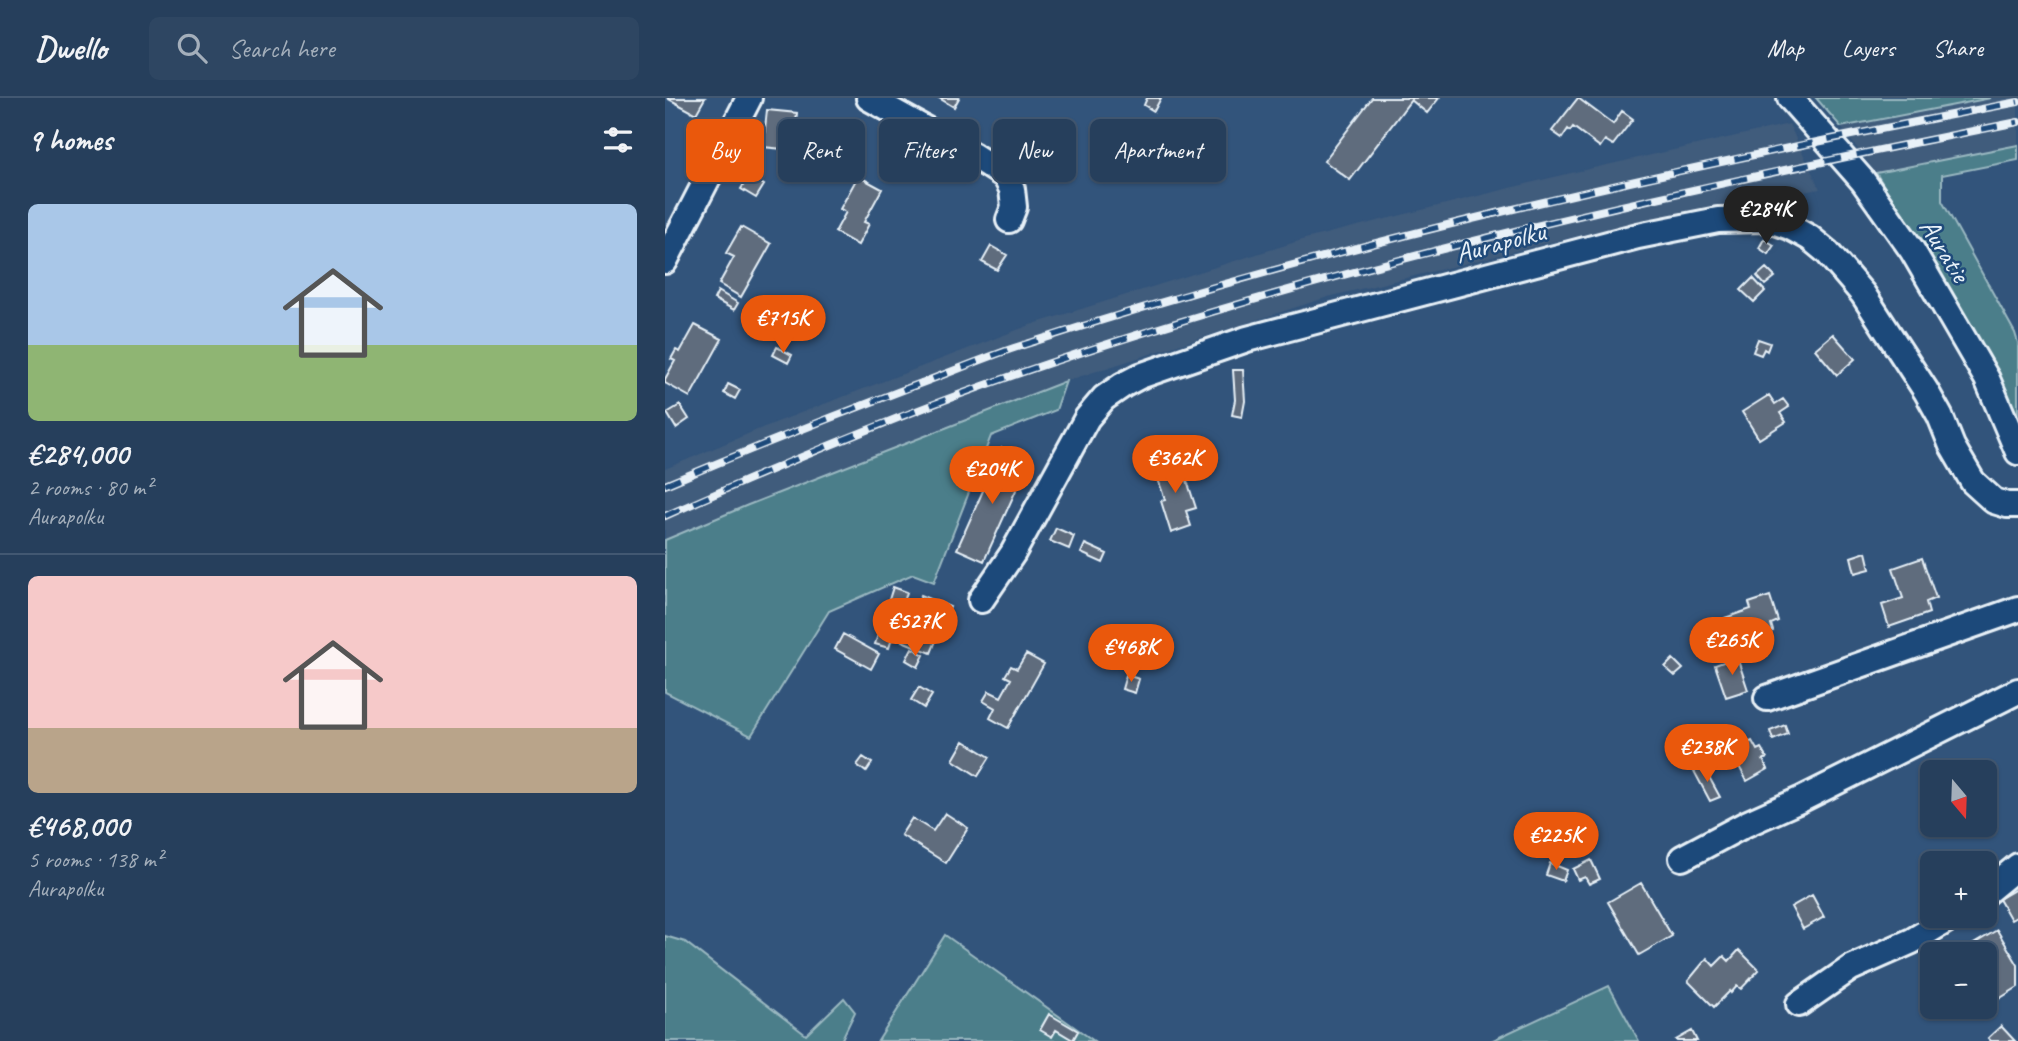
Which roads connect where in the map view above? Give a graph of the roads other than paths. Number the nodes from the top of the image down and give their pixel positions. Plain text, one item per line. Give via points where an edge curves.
1 (750, 98) edge
2 (869, 98) edge
3 (1790, 98) edge
4 (1009, 220) dead end
5 (665, 261) edge
6 (2018, 452) edge
7 (2018, 505) edge
8 (981, 600) dead end
9 (2018, 608) edge
10 (2018, 691) edge
11 (1767, 698) dead end
12 (1682, 858) dead end
13 (2018, 866) edge
14 (1997, 883) edge
15 (1934, 928) edge
16 (1799, 1004) dead end

1 - 5 street
2 - 4 street via 1005,176 1014,207
3 - 6 street, Auratie via 1863,181 1912,250 1987,379
7 - 8 street, Aurapolku via 1994,501 1973,482 1920,380 1863,294 1826,252 1800,232 1767,219 1718,220 1638,236 1247,339 1140,376 1104,398 1087,418 1013,553
9 - 11 street
10 - 12 street
13 - 14 street
15 - 16 street via 1851,968

